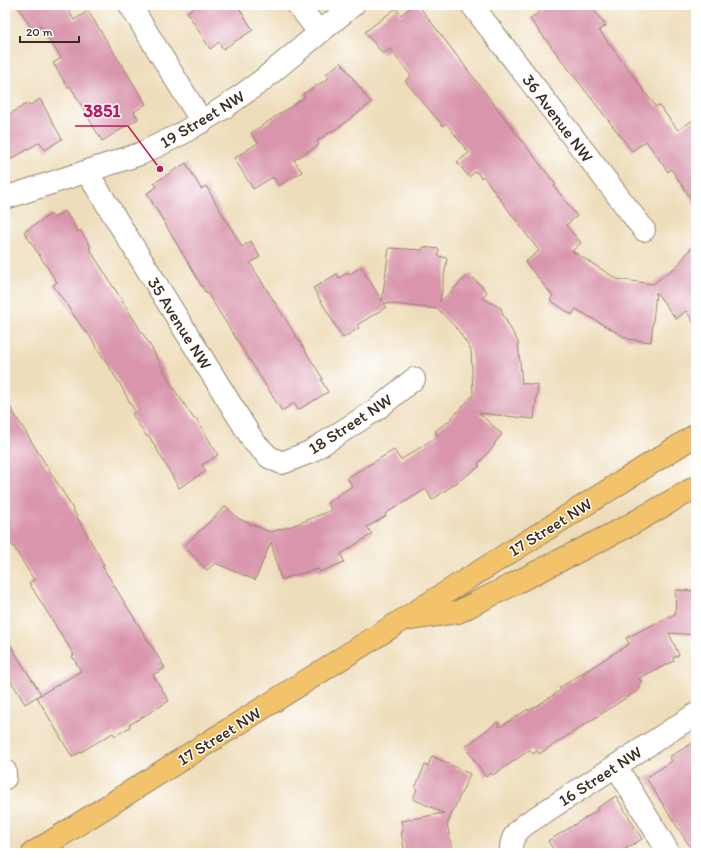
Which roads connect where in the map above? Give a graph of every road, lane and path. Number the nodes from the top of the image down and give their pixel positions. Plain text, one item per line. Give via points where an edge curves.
1 (130, 5) edge
2 (298, 5) edge
3 (353, 5) edge
4 (472, 5) edge
5 (319, 32) junction
6 (202, 122) junction
7 (87, 172) junction
8 (5, 198) edge
9 (644, 230) dead end
10 (414, 379) dead end
11 (696, 435) edge
12 (282, 462) joint
13 (696, 487) edge
14 (405, 620) junction
15 (696, 714) edge
16 (616, 766) junction
17 (5, 771) edge
18 (5, 778) edge
19 (505, 850) edge
20 (33, 853) edge
21 (670, 853) edge

1 - 6 street
2 - 5 street
3 - 5 street, 19 Street NW
4 - 9 street, 36 Avenue NW
5 - 6 street, 19 Street NW via 260,82
6 - 7 street, 19 Street NW via 140,154
7 - 8 street, 19 Street NW
7 - 12 street, 35 Avenue NW via 254,442 269,457
10 - 12 street, 18 Street NW via 377,410 310,452
11 - 14 main road, 17 Street NW
13 - 14 main road, 17 Street NW via 628,526 458,612
14 - 20 main road, 17 Street NW
15 - 16 street, 16 Street NW
16 - 19 street, 16 Street NW via 526,824 514,835
16 - 21 street
17 - 18 street

